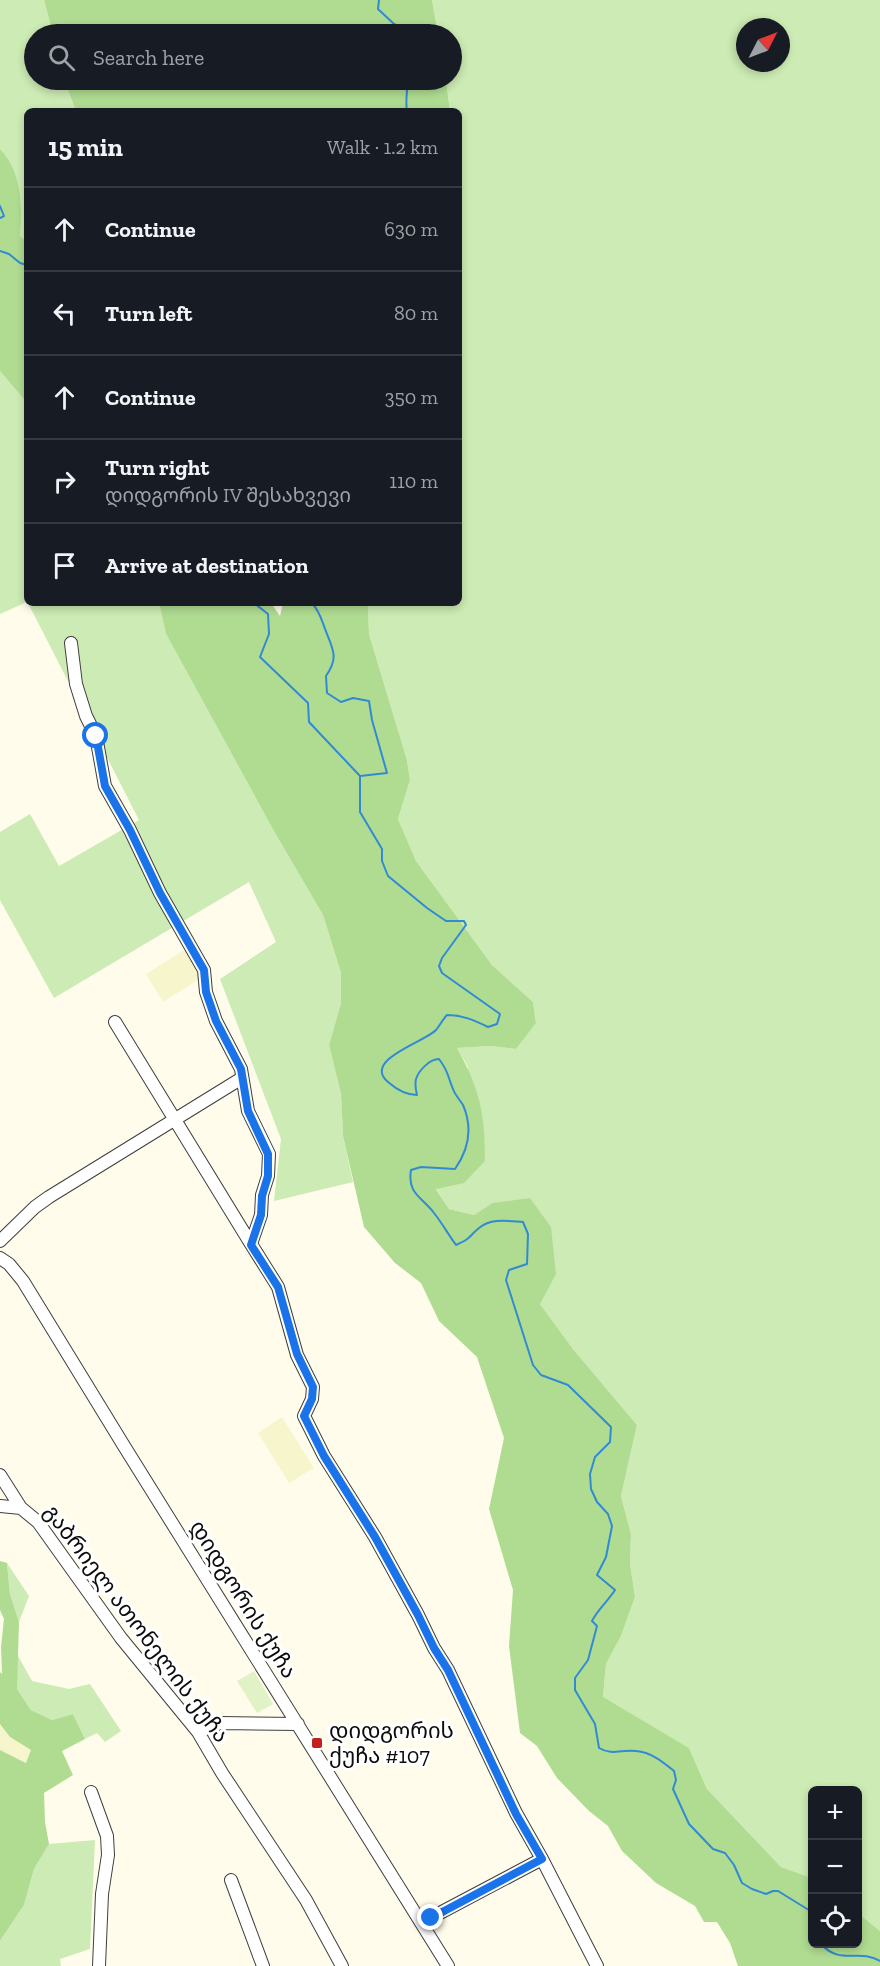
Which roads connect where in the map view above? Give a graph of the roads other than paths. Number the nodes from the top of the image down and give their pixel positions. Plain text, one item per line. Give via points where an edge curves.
1 (71, 643) dead end
2 (115, 1022) dead end
3 (242, 1078) junction
4 (174, 1120) junction
5 (0, 1241) edge
6 (251, 1245) junction
7 (0, 1258) edge
8 (0, 1474) edge
9 (0, 1506) edge
10 (21, 1508) junction
11 (298, 1724) junction
12 (198, 1732) junction
13 (91, 1792) dead end
14 (542, 1859) junction
15 (231, 1880) dead end
16 (421, 1923) junction
17 (99, 1966) edge
18 (263, 1966) edge
19 (342, 1966) edge
20 (448, 1966) edge
21 (597, 1966) edge

1 - 3 street via 76,684 96,736 105,786 204,970 206,992 216,1021
2 - 4 street
3 - 4 street
3 - 6 street via 248,1111 268,1154 261,1215
4 - 5 street via 49,1197
4 - 6 street
6 - 14 street via 278,1287 297,1354 313,1387 304,1416 448,1670 516,1814
7 - 11 street, დიდგორის ქუჩა via 23,1281
8 - 10 street
9 - 10 street, გაბრიელ ათონელის ქუჩა
10 - 12 street, გაბრიელ ათონელის ქუჩა via 38,1522 121,1638
11 - 12 street via 220,1723
11 - 16 street, დიდგორის ქუჩა
12 - 19 street, გაბრიელ ათონელის ქუჩა via 306,1899
13 - 17 street via 107,1836 108,1855
14 - 16 street
14 - 21 street
15 - 18 street
16 - 20 street, დიდგორის ქუჩა

